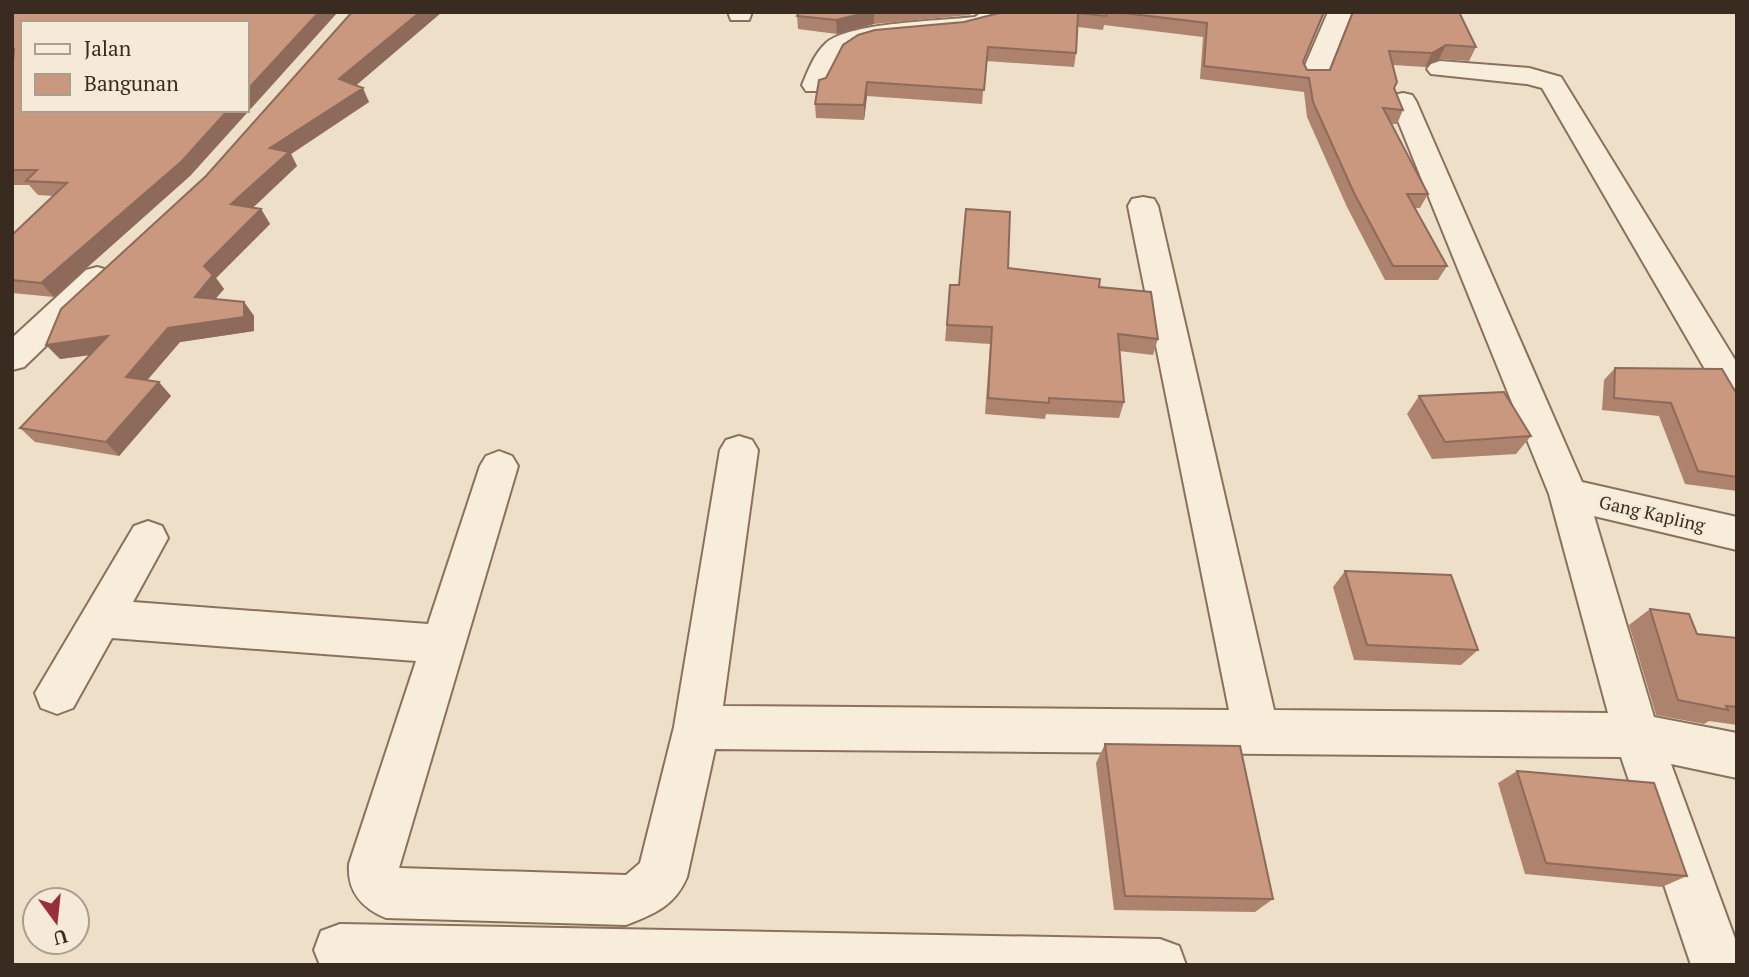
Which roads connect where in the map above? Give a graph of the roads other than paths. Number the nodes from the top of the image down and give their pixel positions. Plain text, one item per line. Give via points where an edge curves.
1 (994, 12) edge
2 (1340, 12) edge
3 (1440, 69) edge
4 (1313, 77) edge
5 (815, 85) edge
6 (1403, 101) edge
7 (1143, 206) dead end
8 (115, 262) edge
9 (12, 358) edge
10 (1737, 393) edge
11 (739, 450) dead end
12 (499, 466) dead end
13 (1568, 494) junction
14 (1737, 534) edge
15 (148, 538) dead end
16 (101, 618) junction
17 (443, 644) junction
18 (57, 693) dead end
19 (697, 727) junction
20 (1257, 734) junction
21 (1637, 735) junction
22 (1737, 756) edge
23 (340, 950) dead end
24 (463, 958) edge
25 (740, 961) edge
26 (1025, 963) edge
27 (1160, 965) edge
28 (1718, 965) edge

1 - 5 street via 980,24 842,42 831,50
2 - 4 street
3 - 10 street via 1529,76 1552,83
6 - 13 street
7 - 20 street
8 - 9 street
11 - 19 street
12 - 17 street
13 - 14 street, Gang Kapling
13 - 21 street
15 - 16 street
16 - 17 street
16 - 18 street
17 - 19 street via 374,864 373,880 386,893 626,900 644,893 662,877
19 - 20 street
20 - 21 street
21 - 22 street
21 - 28 street
23 - 24 street
24 - 25 street
25 - 26 street
26 - 27 street

